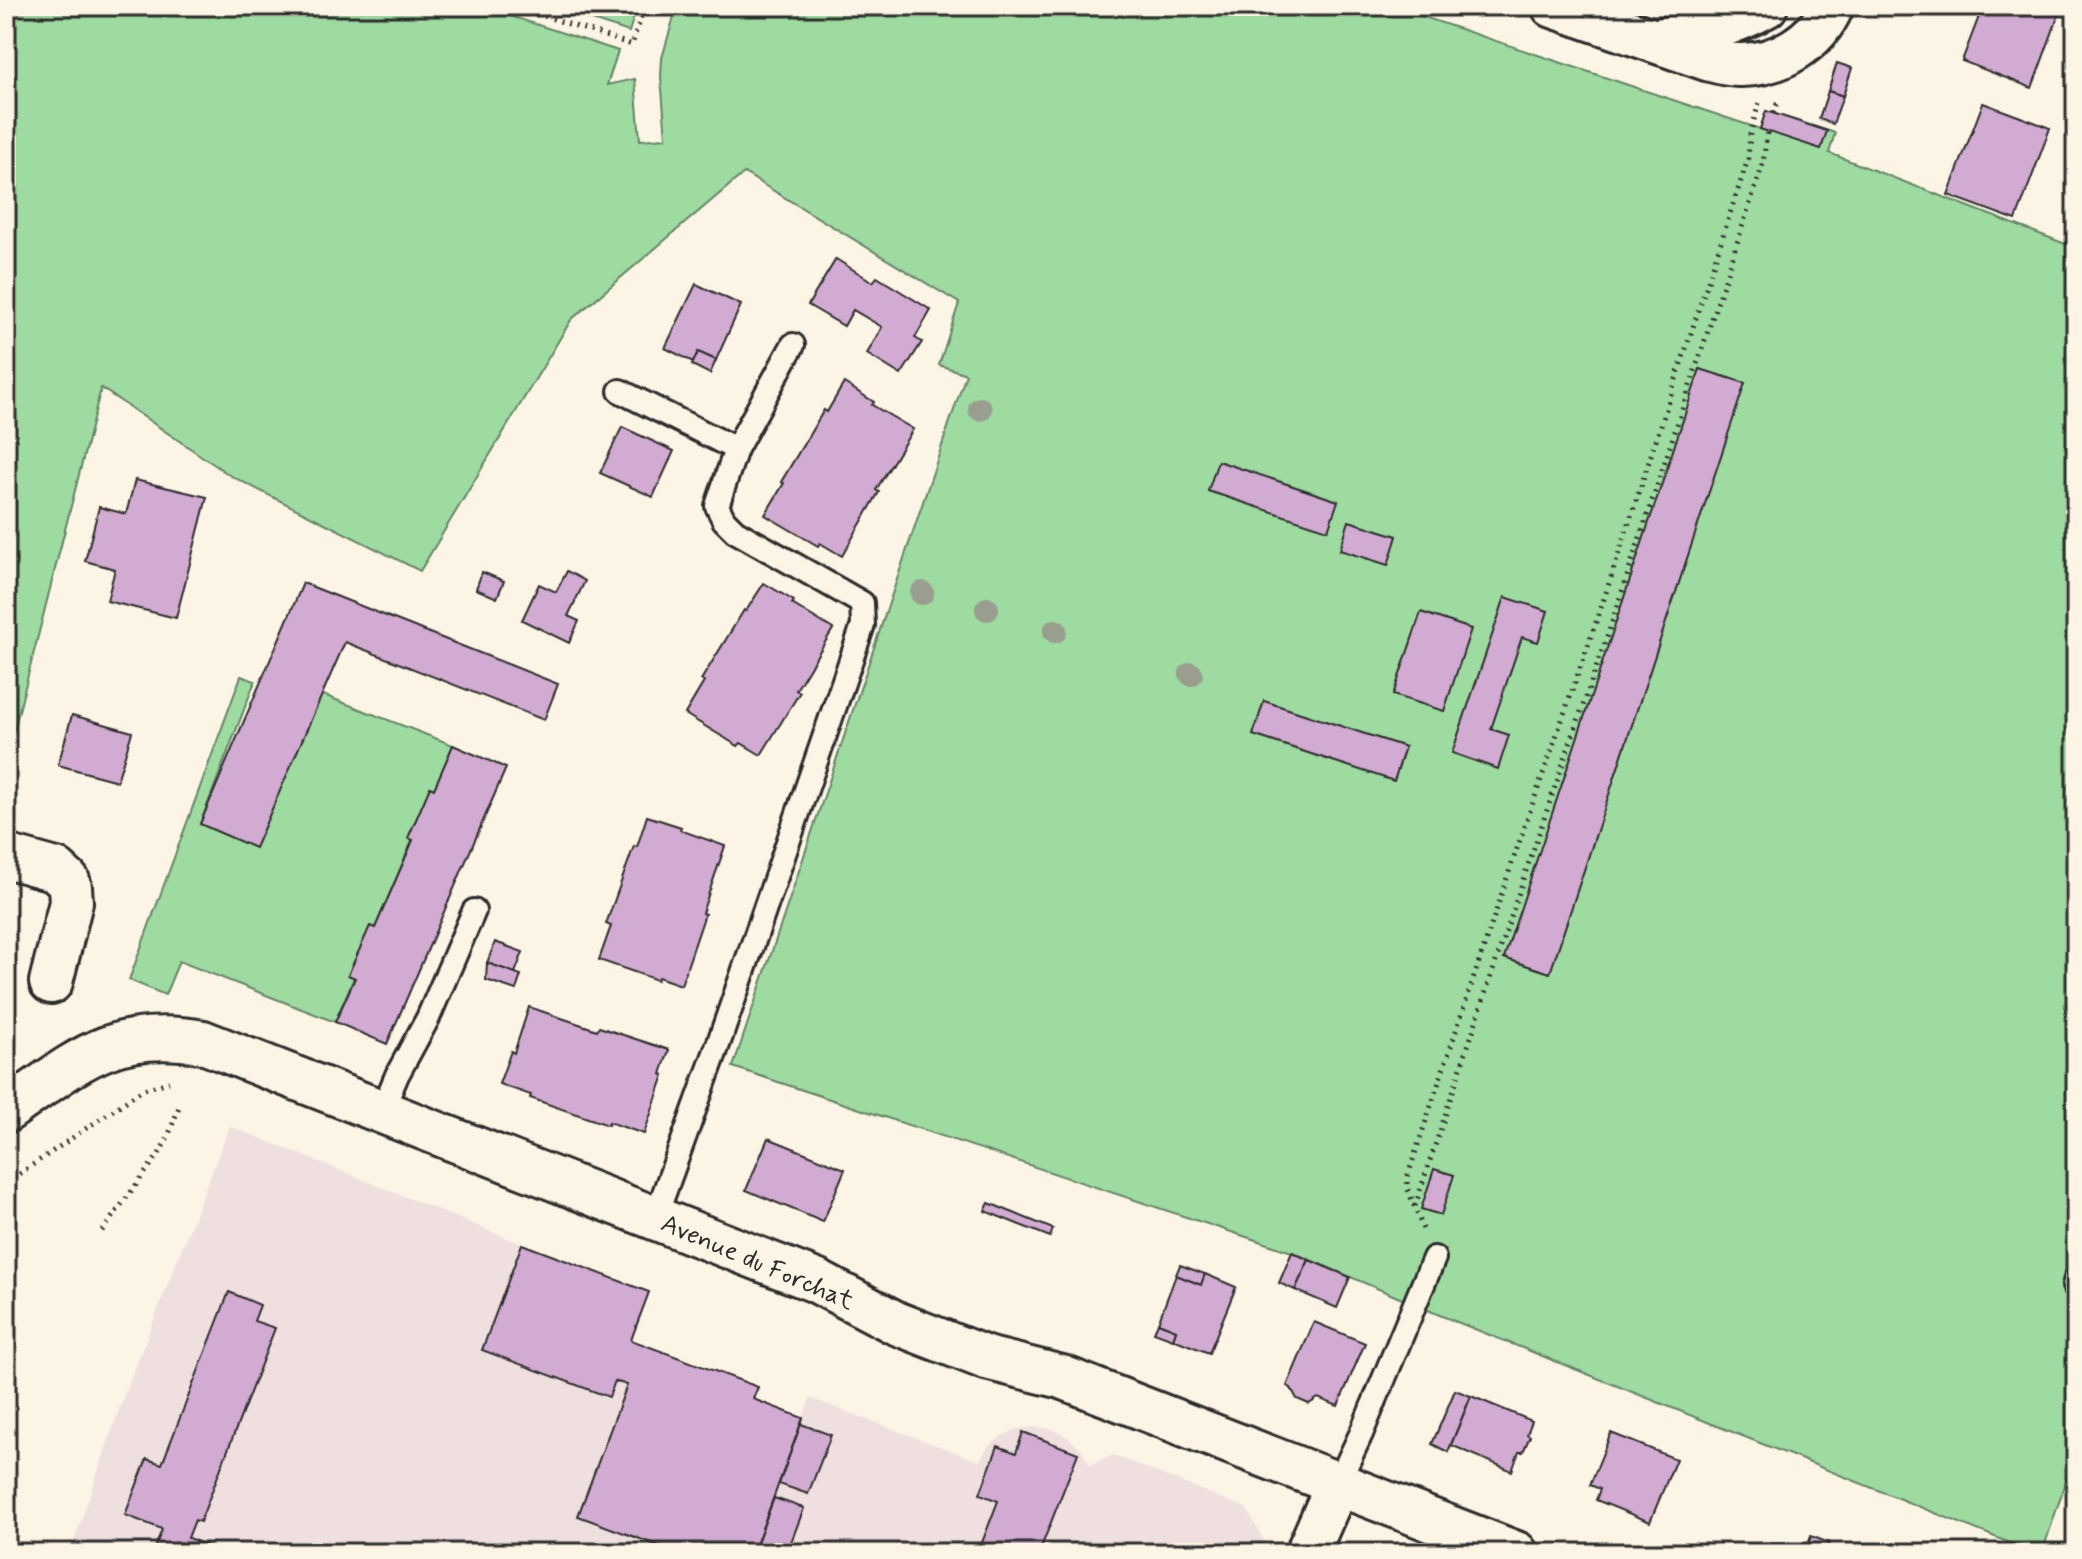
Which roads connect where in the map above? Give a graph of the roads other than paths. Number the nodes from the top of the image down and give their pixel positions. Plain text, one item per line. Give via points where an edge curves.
1 (1553, 6) edge
2 (1832, 6) edge
3 (1751, 14) edge
4 (1656, 40) junction
5 (1755, 81) junction
6 (793, 345) dead end
7 (620, 391) dead end
8 (736, 449) junction
9 (6, 856) edge
10 (474, 911) dead end
11 (51, 982) dead end
12 (6, 1111) edge
13 (382, 1111) junction
14 (655, 1218) junction
15 (1434, 1258) dead end
16 (1338, 1483) junction
17 (1307, 1553) edge
18 (1516, 1553) edge

1 - 4 street
2 - 5 street via 1804,43 1768,62
3 - 4 street via 1688,36
3 - 5 street via 1731,30 1730,41
4 - 5 street via 1727,64
6 - 8 lane
7 - 8 lane
8 - 14 lane via 717,506 724,520 862,603 863,625
9 - 11 street via 56,870 68,881 71,902
10 - 13 lane
12 - 13 street, Avenue du Forchat via 90,1054 157,1037 203,1042
13 - 14 street, Avenue du Forchat
14 - 16 street, Avenue du Forchat via 816,1281 896,1323 986,1358 1062,1377
15 - 16 lane
16 - 17 street
16 - 18 street, Avenue du Forchat

